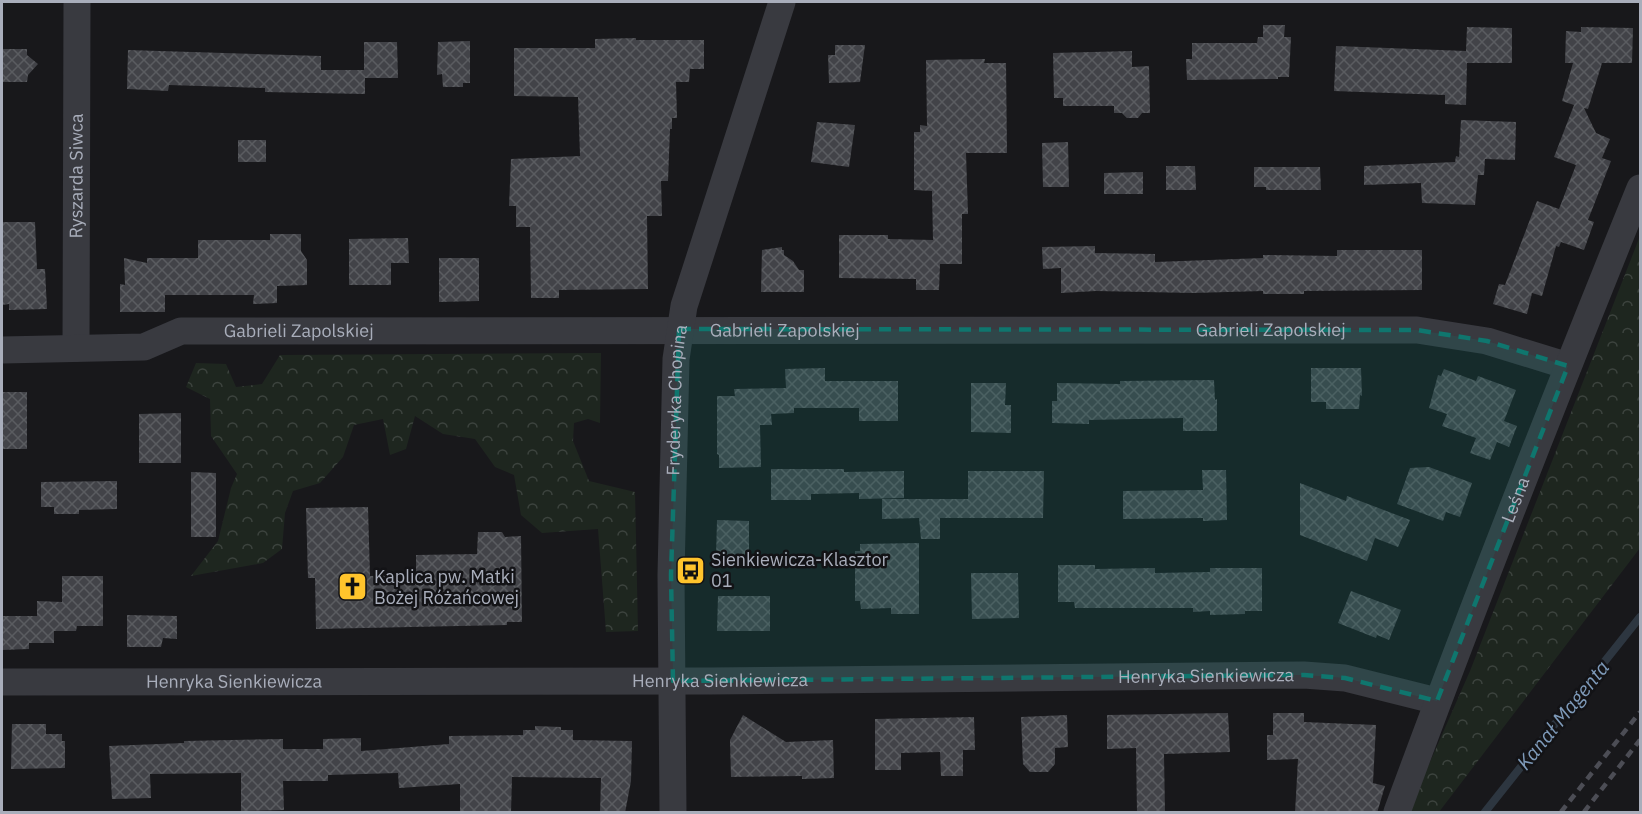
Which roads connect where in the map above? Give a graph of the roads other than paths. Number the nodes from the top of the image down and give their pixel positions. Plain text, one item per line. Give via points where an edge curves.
1 (77, 2) edge
2 (782, 2) edge
3 (1641, 188) edge
4 (679, 329) junction
5 (76, 348) junction
6 (2, 350) edge
7 (1568, 366) junction
8 (673, 681) junction
9 (2, 682) edge
10 (1437, 702) junction
11 (673, 813) edge
12 (1397, 813) edge

1 - 5 street, Ryszarda Siwca
2 - 4 street, Fryderyka Chopina
3 - 7 street, Leśna
4 - 5 street, Gabrieli Zapolskiej via 181,331 144,347
4 - 7 street, Gabrieli Zapolskiej via 1417,330 1487,341
4 - 8 street, Fryderyka Chopina via 671,575
5 - 6 street, Gabrieli Zapolskiej
7 - 10 street, Leśna
8 - 9 street, Henryka Sienkiewicza
8 - 10 street, Henryka Sienkiewicza via 1304,675 1345,678
8 - 11 street, Fryderyka Chopina
10 - 12 street, Leśna

